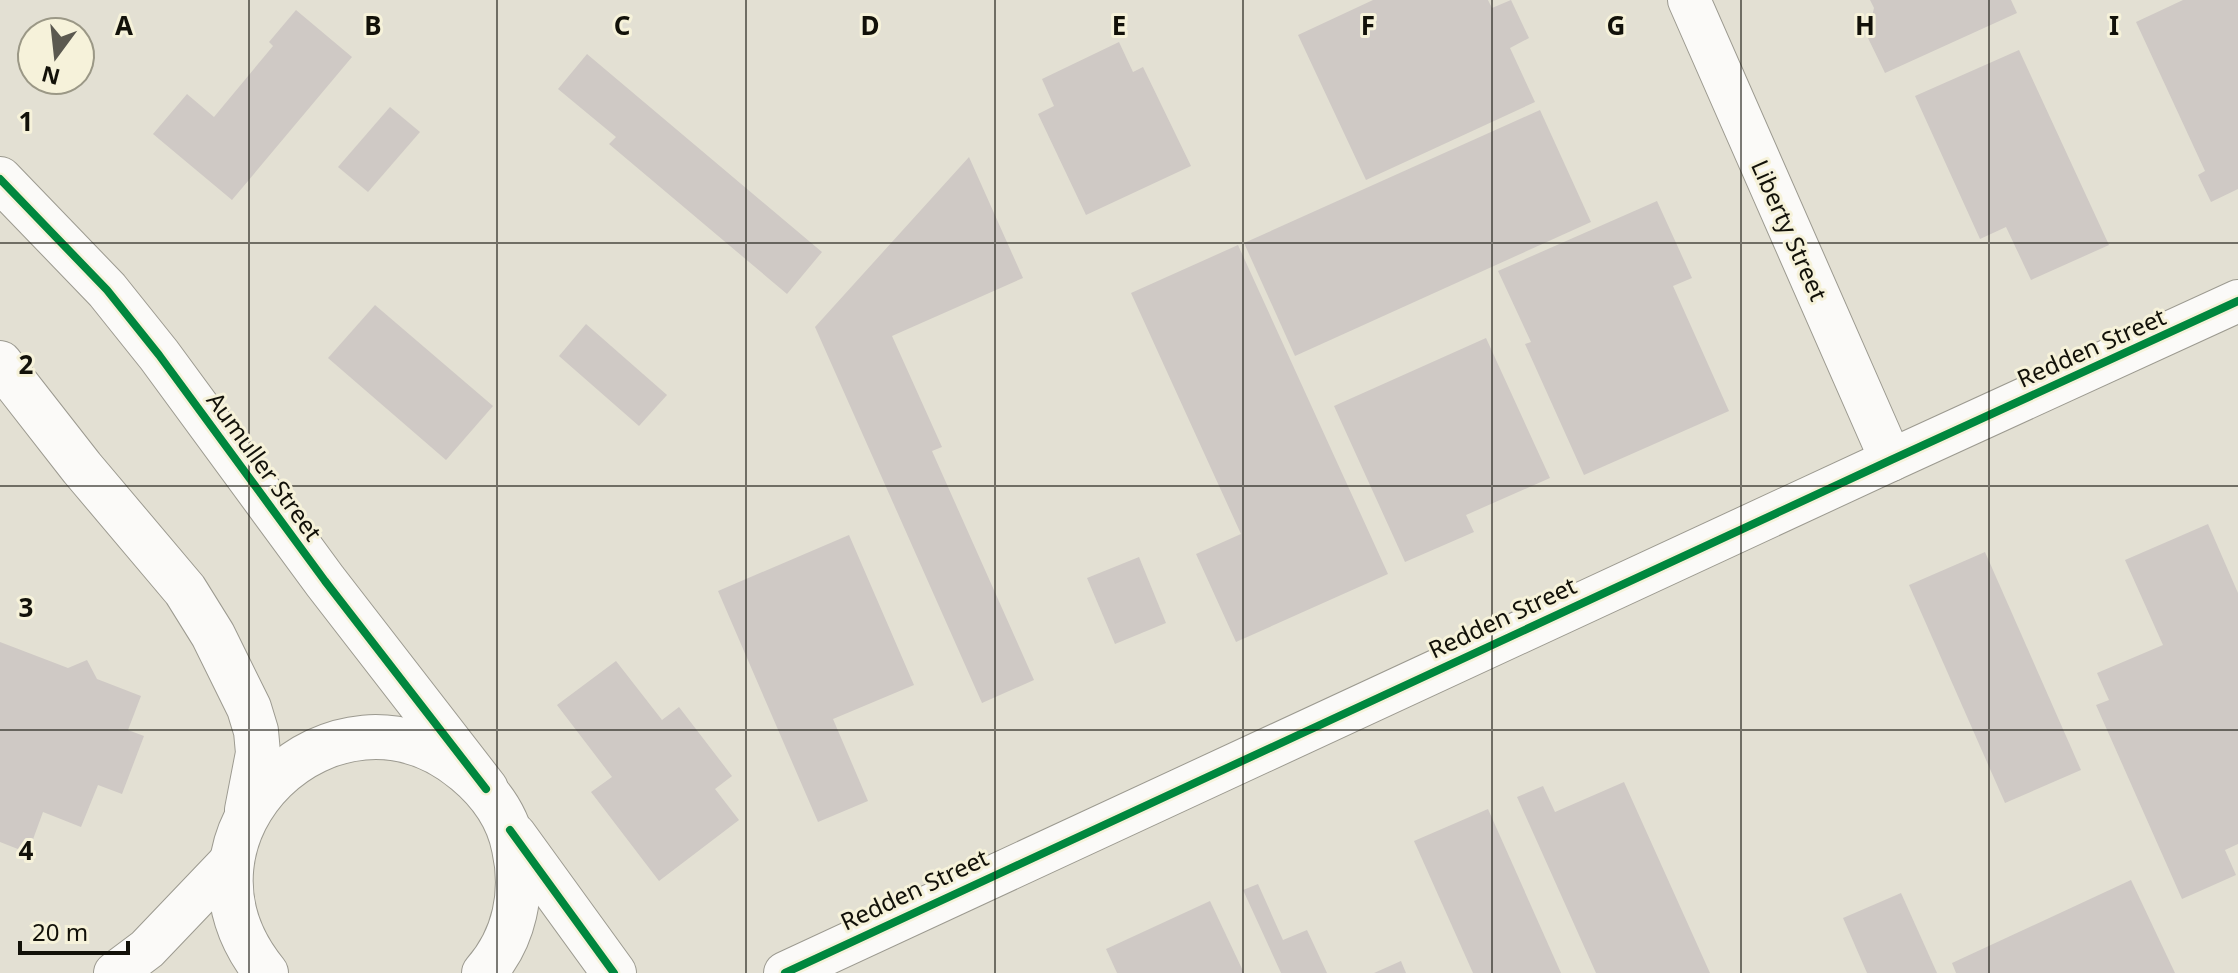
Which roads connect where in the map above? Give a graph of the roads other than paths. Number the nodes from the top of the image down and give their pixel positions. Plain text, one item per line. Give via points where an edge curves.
1 (1689, 0) edge
2 (0, 179) edge
3 (2238, 301) edge
4 (0, 363) edge
5 (1891, 460) junction
6 (486, 789) junction
7 (245, 816) junction
8 (510, 830) junction
9 (231, 861) junction
10 (115, 973) edge
11 (266, 973) edge
12 (484, 973) edge
13 (614, 973) edge
14 (785, 973) edge

1 - 5 street, Liberty Street
2 - 6 street, Aumuller Street via 107,290 159,355
3 - 5 street, Redden Street
4 - 7 street via 185,590 219,646 256,731 258,753
5 - 14 street, Redden Street
6 - 7 street via 450,758 405,740 358,738 312,751 273,778
6 - 8 street
7 - 9 street
8 - 12 street via 520,874 515,918 497,959
8 - 13 street
9 - 10 street via 147,949
9 - 11 street via 233,909 250,953

